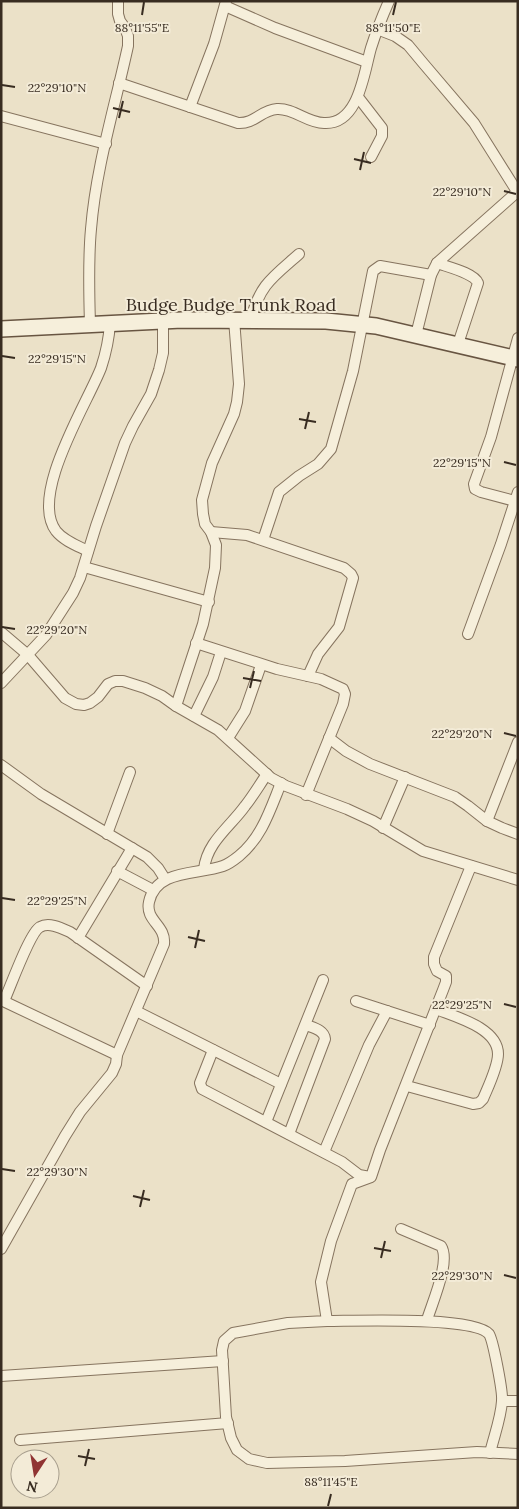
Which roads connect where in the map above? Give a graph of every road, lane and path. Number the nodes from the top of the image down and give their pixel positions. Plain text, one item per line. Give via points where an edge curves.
1 (118, 1) edge
2 (389, 1) edge
3 (226, 4) edge
4 (376, 29) junction
5 (367, 62) junction
6 (120, 84) junction
7 (358, 97) junction
8 (190, 107) junction
9 (1, 116) edge
10 (106, 144) junction
11 (370, 156) dead end
12 (518, 192) edge
13 (299, 254) dead end
14 (437, 262) junction
15 (431, 275) junction
16 (234, 319) junction
17 (250, 319) junction
18 (163, 321) junction
19 (110, 323) junction
20 (90, 324) junction
21 (361, 324) junction
22 (1, 329) edge
23 (416, 335) junction
24 (518, 338) edge
25 (458, 344) junction
26 (515, 358) edge
27 (516, 496) edge
28 (211, 532) junction
29 (263, 540) junction
30 (88, 551) junction
31 (84, 567) junction
32 (209, 602) junction
33 (1, 632) edge
34 (468, 634) dead end
35 (196, 643) junction
36 (221, 652) junction
37 (28, 655) junction
38 (261, 665) junction
39 (308, 676) junction
40 (1, 683) edge
41 (176, 706) junction
42 (194, 716) junction
43 (228, 738) junction
44 (329, 738) junction
45 (518, 742) edge
46 (1, 765) edge
47 (130, 772) dead end
48 (267, 774) junction
49 (405, 778) junction
50 (281, 783) junction
51 (306, 795) junction
52 (487, 821) junction
53 (383, 828) junction
54 (107, 834) junction
55 (518, 834) edge
56 (132, 848) junction
57 (471, 866) junction
58 (204, 870) junction
59 (117, 871) junction
60 (165, 879) junction
61 (518, 880) edge
62 (153, 890) junction
63 (78, 938) junction
64 (323, 980) dead end
65 (147, 986) junction
66 (3, 1000) edge
67 (356, 1001) dead end
68 (436, 1009) junction
69 (136, 1011) junction
70 (387, 1011) junction
71 (306, 1025) junction
72 (430, 1025) junction
73 (213, 1050) junction
74 (117, 1054) junction
75 (281, 1084) junction
76 (406, 1086) junction
77 (266, 1122) junction
78 (289, 1134) junction
79 (324, 1152) junction
80 (358, 1174) junction
81 (371, 1177) junction
82 (352, 1184) junction
83 (401, 1229) dead end
84 (1, 1248) edge
85 (426, 1320) junction
86 (327, 1321) junction
87 (223, 1361) junction
88 (1, 1376) edge
89 (502, 1401) junction
90 (518, 1401) edge
91 (228, 1424) junction
92 (20, 1440) dead end
93 (490, 1453) junction
94 (518, 1454) edge

1 - 6 street via 120,21 128,36
2 - 4 street
3 - 5 street via 274,28
3 - 8 street
4 - 5 street
4 - 12 street via 408,45 474,123
5 - 7 street
6 - 8 street
6 - 10 street
7 - 8 street via 345,115 325,124 287,110 266,112 246,123
7 - 11 street via 382,128 382,136
9 - 10 street
10 - 20 street via 91,227
12 - 14 street
13 - 17 street via 267,282 255,302
14 - 15 street
14 - 25 street via 471,275 478,283
15 - 21 street via 375,267 370,276
15 - 23 street
16 - 17 main road, Budge Budge Trunk Road
16 - 18 main road, Budge Budge Trunk Road
16 - 28 street via 239,384 237,402 212,462 202,500 202,514
17 - 21 main road, Budge Budge Trunk Road
18 - 19 main road, Budge Budge Trunk Road
18 - 30 street via 163,353 159,370 151,394 126,443
19 - 20 main road, Budge Budge Trunk Road
19 - 30 street via 101,368 71,429 50,493 50,516 56,531
20 - 22 main road, Budge Budge Trunk Road
21 - 23 main road, Budge Budge Trunk Road
21 - 29 street via 353,371 331,449 318,464 279,492
23 - 25 main road, Budge Budge Trunk Road
24 - 26 street
25 - 26 main road, Budge Budge Trunk Road
26 - 27 street via 474,484 475,489 481,492
27 - 34 street via 502,544
28 - 29 street via 233,532
28 - 32 street via 216,544
29 - 39 street via 344,568 353,578 339,627 318,654
30 - 31 street
31 - 32 street
31 - 37 street via 73,593 46,635
32 - 35 street
33 - 37 street
35 - 36 street
35 - 41 street
36 - 38 street
36 - 42 street
37 - 40 street
37 - 41 street via 65,698 76,704 90,703 108,684 123,681 162,696
38 - 39 street
38 - 43 street via 245,711
39 - 44 street via 333,683 345,694
41 - 42 street
42 - 43 street
43 - 48 street
44 - 49 street via 370,764
44 - 51 street
45 - 52 street
46 - 54 street
47 - 54 street
48 - 50 street
48 - 58 street via 213,844
49 - 52 street via 455,797
49 - 53 street
50 - 51 street
50 - 58 street via 260,833 250,845 227,864
51 - 53 street via 347,809
52 - 55 street
53 - 57 street via 423,851
54 - 56 street
56 - 59 street
56 - 60 street via 153,862
57 - 61 street
57 - 68 street via 434,957 436,971 446,976
58 - 60 street
59 - 62 street
59 - 63 street
60 - 62 street
62 - 65 street via 149,911 165,936
63 - 65 street
63 - 66 street via 58,926 37,929
64 - 71 street
65 - 69 street
66 - 74 street
67 - 70 street
68 - 72 street
68 - 76 street via 475,1025 492,1037 498,1054 483,1099 473,1104
69 - 73 street
69 - 74 street
70 - 72 street
70 - 79 street via 369,1045
71 - 75 street
71 - 78 street via 321,1032 325,1040
72 - 76 street
73 - 75 street
73 - 77 street via 200,1087
74 - 84 street via 112,1073 80,1112
75 - 77 street
76 - 81 street
77 - 78 street
78 - 79 street
79 - 80 street
80 - 81 street
80 - 82 street
81 - 82 street
82 - 86 street via 331,1241 321,1282
83 - 85 street via 444,1250 444,1267
85 - 86 street
85 - 89 street via 487,1332
86 - 87 street via 288,1323 233,1333 224,1341
87 - 88 street
87 - 91 street
89 - 90 street
89 - 93 street
91 - 92 street
91 - 93 street via 237,1450 249,1459 267,1463
93 - 94 street

